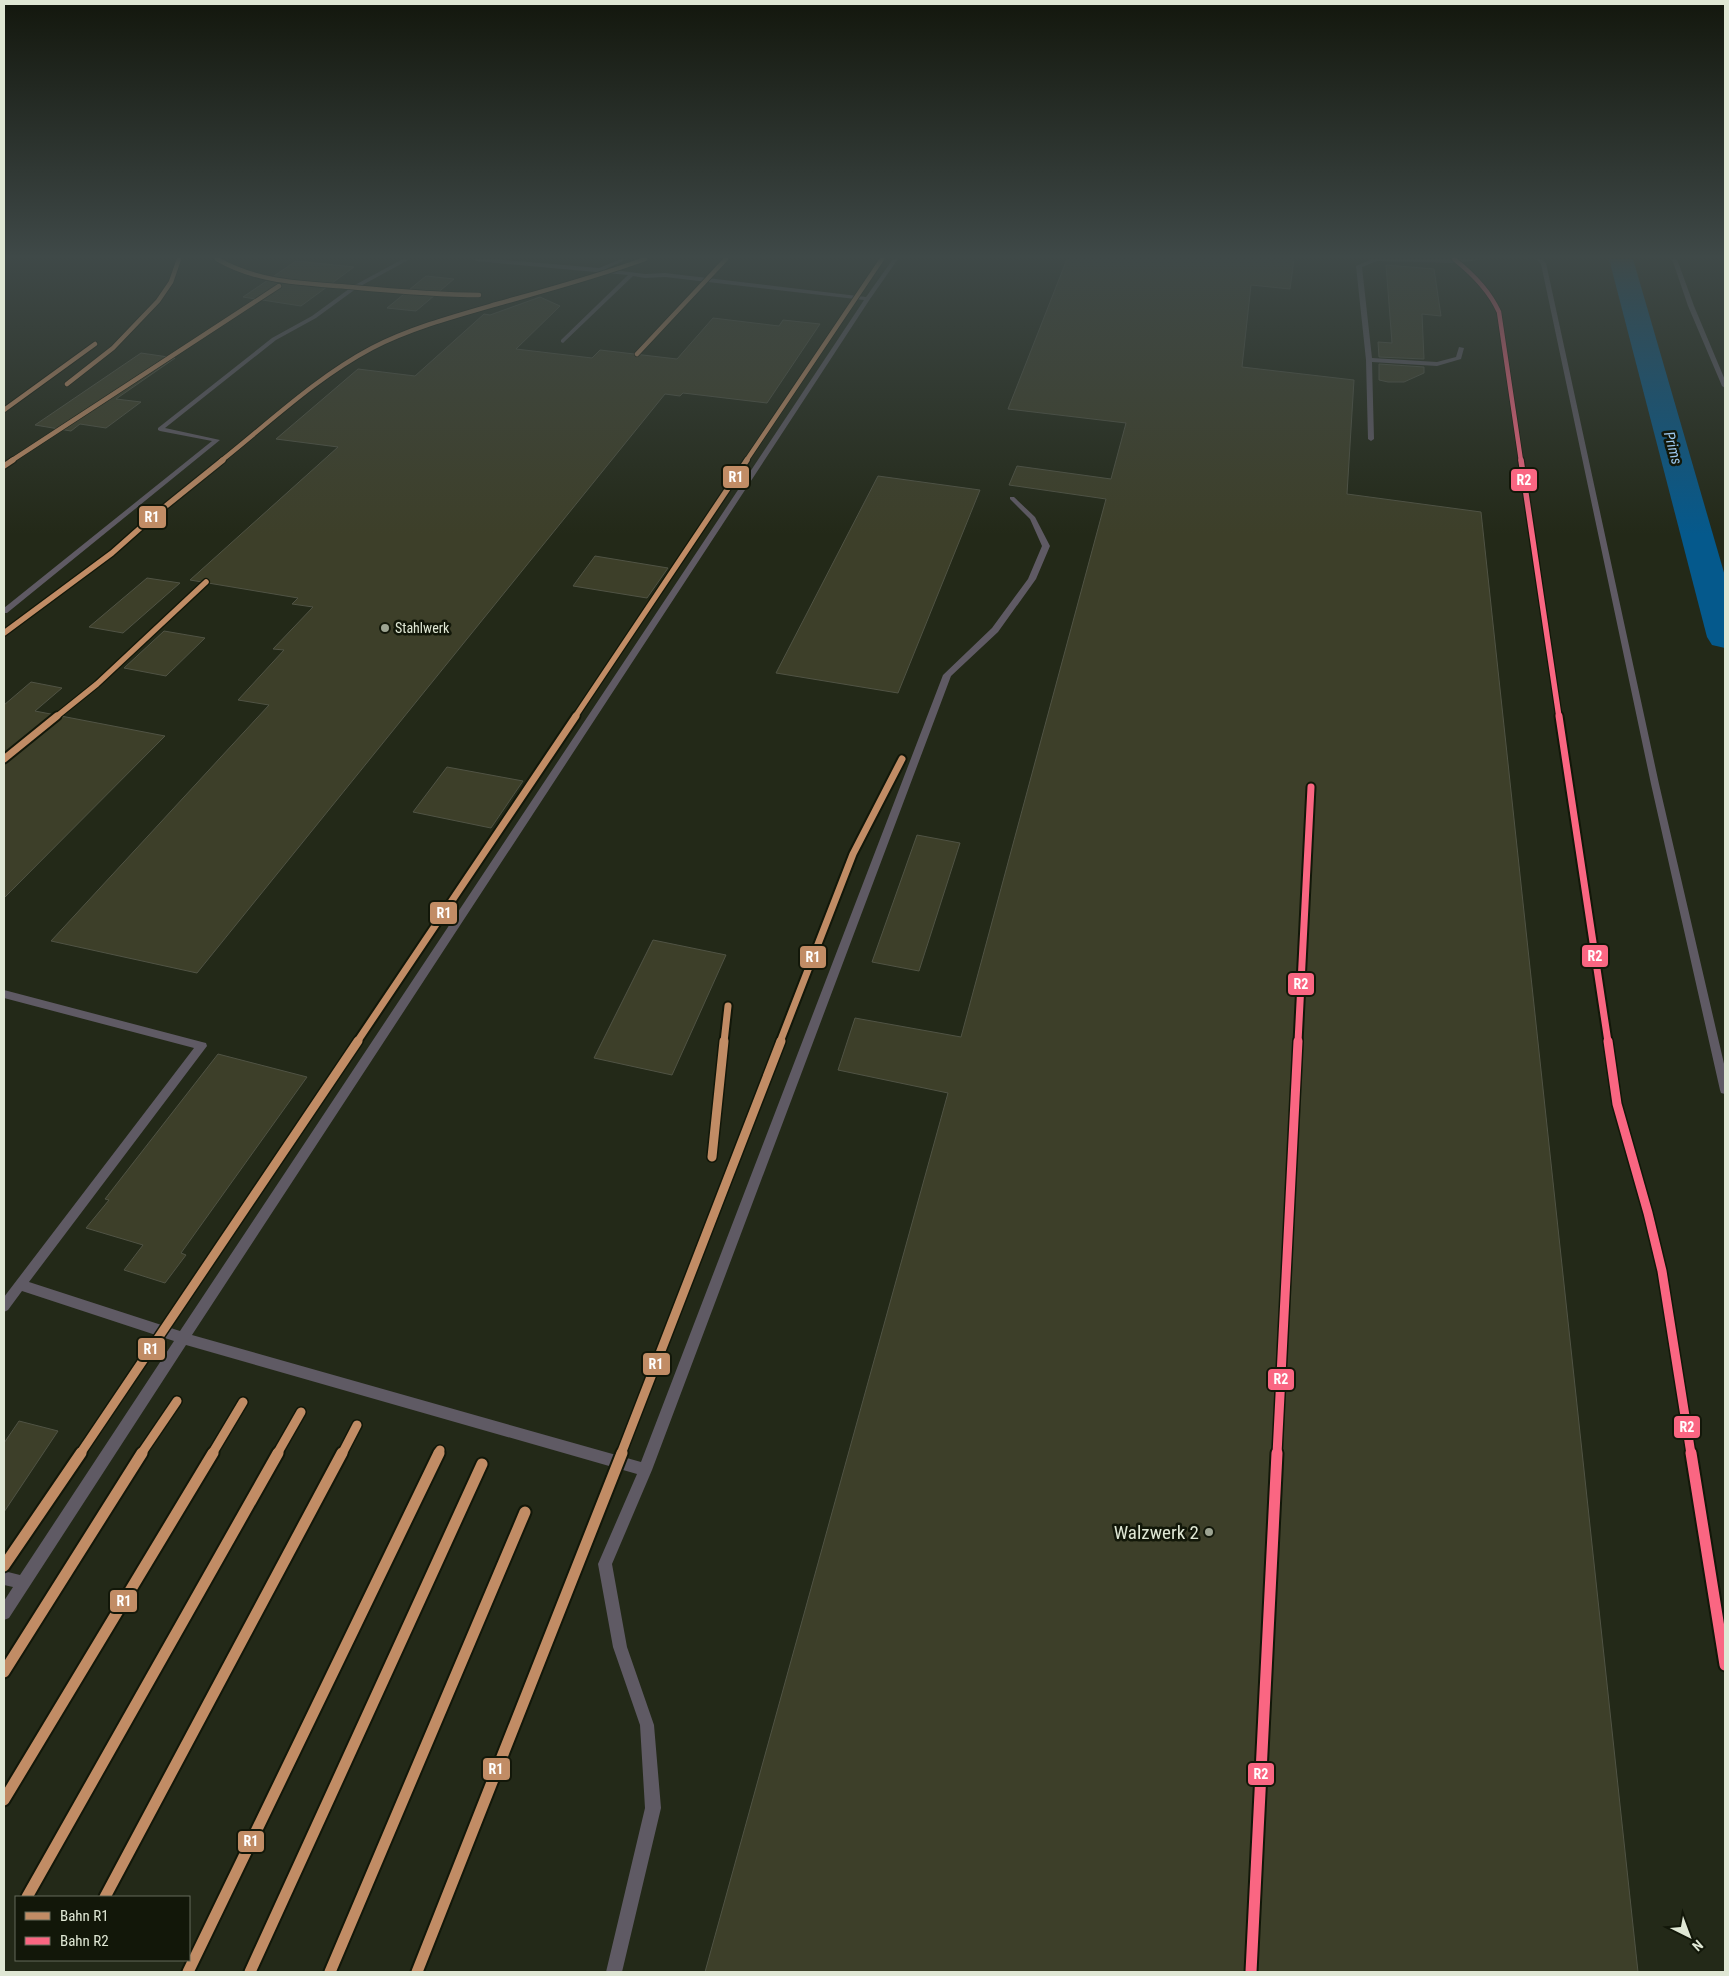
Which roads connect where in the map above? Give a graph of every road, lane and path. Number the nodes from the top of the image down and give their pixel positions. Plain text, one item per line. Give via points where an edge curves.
1 (259, 351) edge
2 (833, 351) edge
3 (1367, 351) edge
4 (1460, 351) edge
5 (1562, 351) edge
6 (1710, 351) edge
7 (1368, 360) junction
8 (1725, 386) edge
9 (1371, 439) dead end
10 (1012, 498) dead end
11 (4, 610) edge
12 (4, 994) edge
13 (1725, 1090) edge
14 (20, 1285) junction
15 (4, 1306) edge
16 (183, 1338) junction
17 (645, 1470) junction
18 (4, 1578) edge
19 (23, 1583) junction
20 (4, 1613) edge
21 (614, 1972) edge

1 - 11 lane via 160,429 217,440
2 - 16 lane
3 - 7 lane
4 - 7 lane via 1458,358 1436,364
5 - 13 lane
6 - 8 lane
7 - 9 lane
10 - 17 lane via 1033,518 1046,546 1032,579 995,630 947,674
12 - 14 lane via 202,1046
14 - 15 lane
14 - 16 lane
16 - 17 lane
16 - 19 lane
17 - 21 lane via 605,1564 620,1647 647,1725 653,1808
18 - 19 lane
19 - 20 lane

